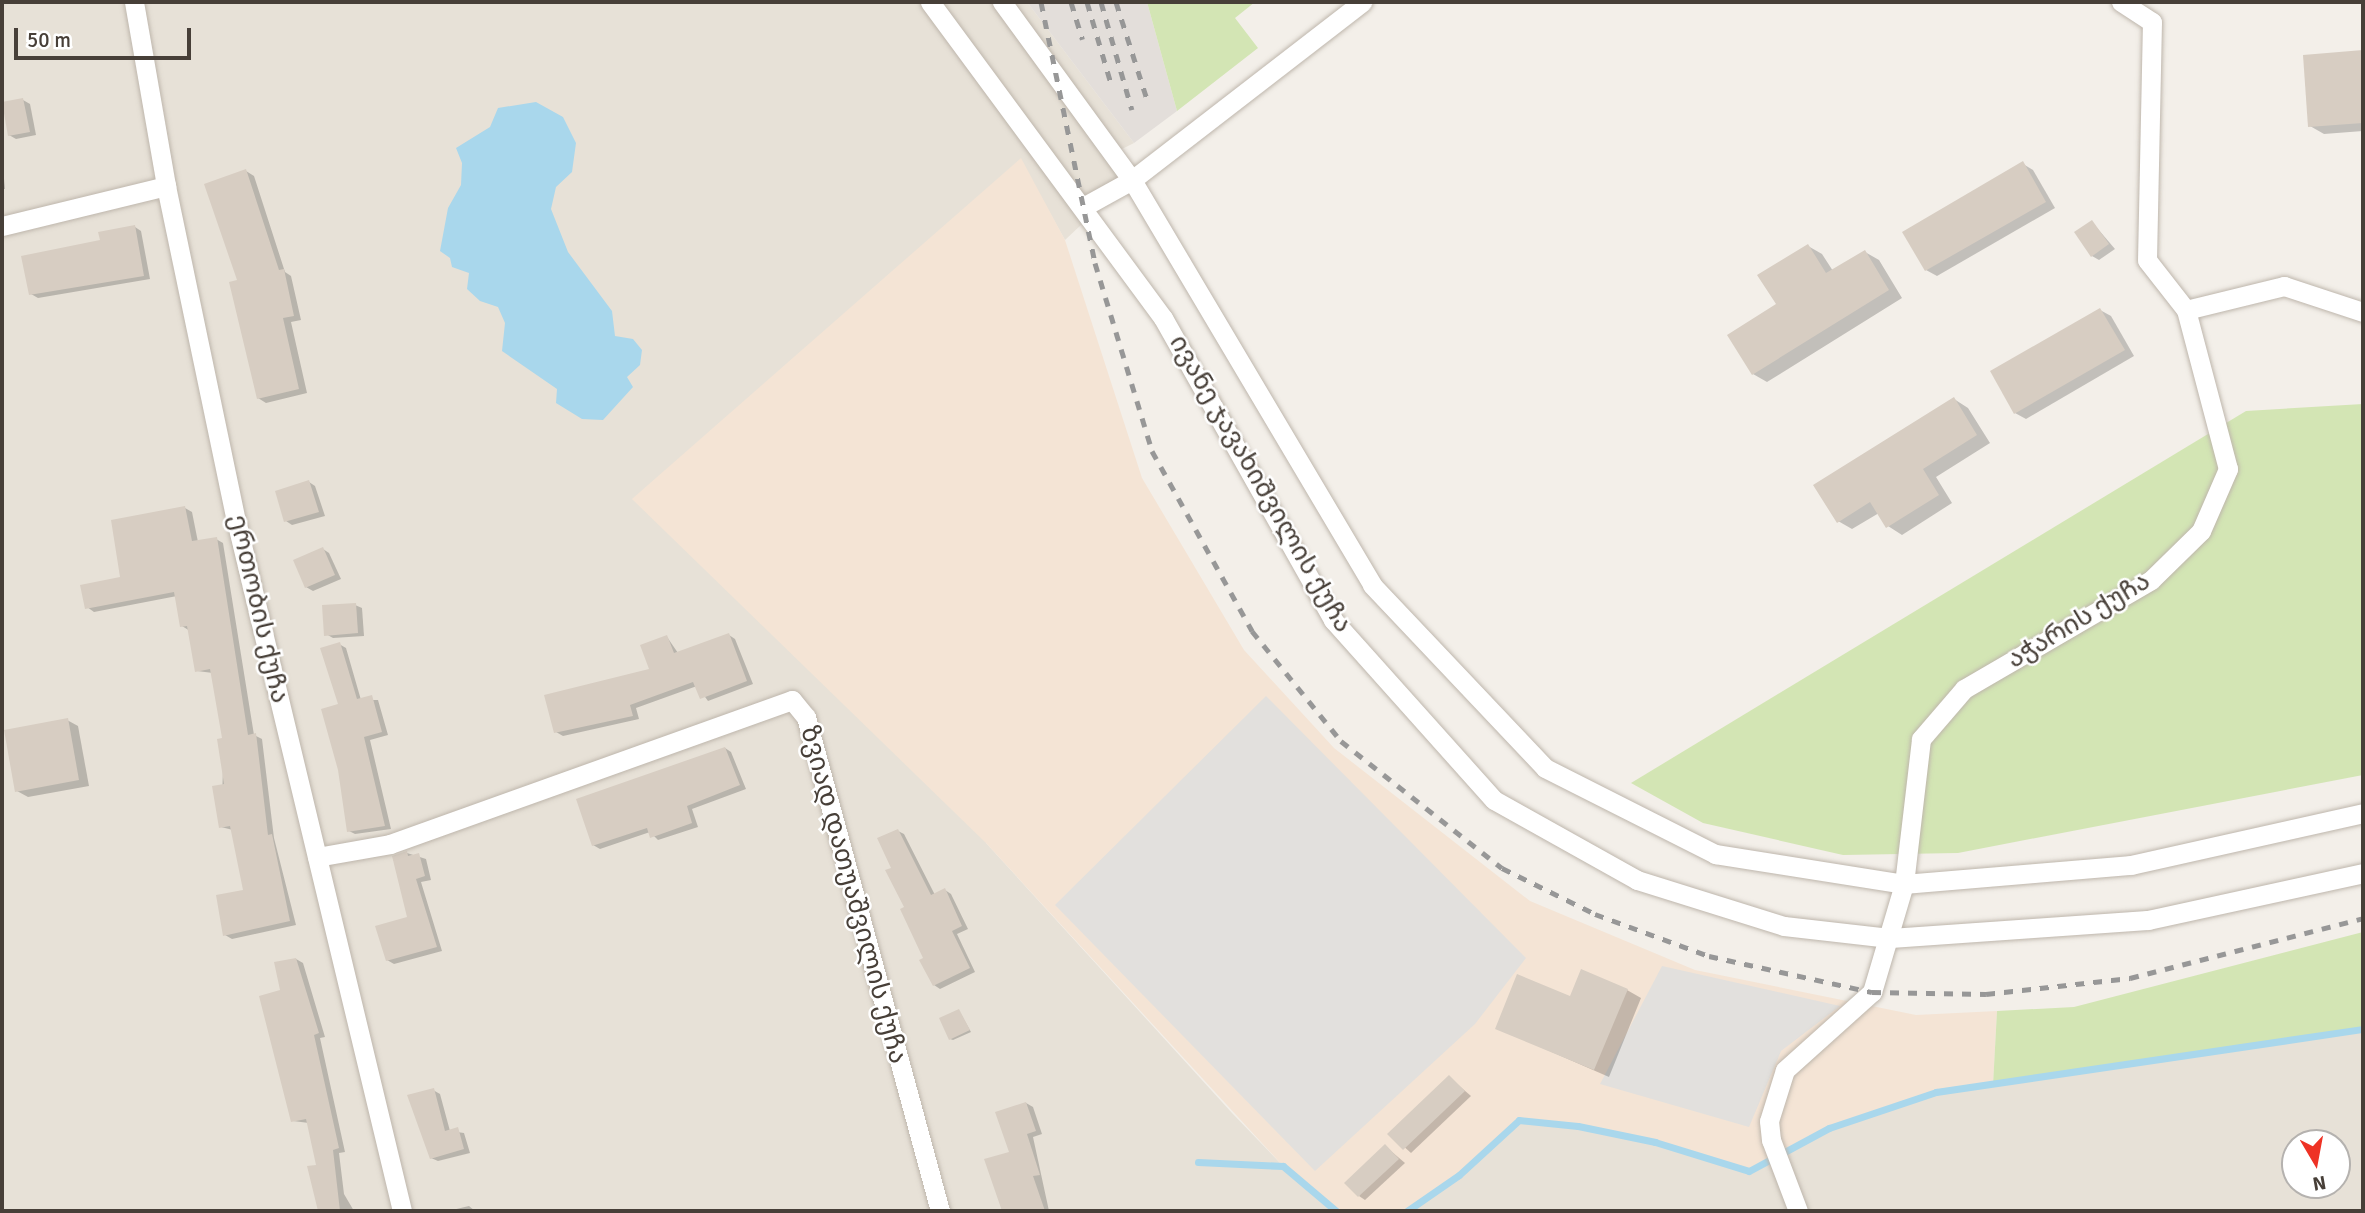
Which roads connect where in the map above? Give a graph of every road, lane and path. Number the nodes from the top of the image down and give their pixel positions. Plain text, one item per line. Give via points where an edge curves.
1 (134, 2) edge
2 (930, 2) edge
3 (1002, 2) edge
4 (1362, 2) edge
5 (2121, 2) edge
6 (1132, 180) junction
7 (166, 186) junction
8 (1083, 206) junction
9 (2, 226) edge
10 (2186, 310) junction
11 (2363, 312) edge
12 (2363, 813) edge
13 (317, 857) junction
14 (2363, 873) edge
15 (1904, 884) junction
16 (1889, 938) junction
17 (402, 1211) edge
18 (940, 1211) edge
19 (1798, 1211) edge

1 - 7 street, ერთობის ქუჩა
2 - 8 street, ივანე ჯავახიშვილის ქუჩა
3 - 6 street
4 - 6 street
5 - 10 street, აჭარის ქუჩა via 2152,22 2147,260
6 - 8 street
6 - 15 street via 1372,585 1545,768 1715,854
7 - 9 street
7 - 13 street, ერთობის ქუჩა via 236,520
8 - 16 street, ივანე ჯავახიშვილის ქუჩა via 1163,318 1333,620 1494,800 1637,880 1784,926
10 - 11 street via 2284,286
10 - 15 street, აჭარის ქუჩა via 2228,469 2201,531 2151,580 1964,689 1921,739
12 - 15 street via 2131,865
13 - 17 street, ერთობის ქუჩა
13 - 18 street, ზვიად დათუაშვილის ქუჩა via 390,844 793,700 806,717
14 - 16 street, ივანე ჯავახიშვილის ქუჩა via 2148,920
15 - 16 street, აჭარის ქუჩა
16 - 19 street, აჭარის ქუჩა via 1872,992 1784,1070 1769,1121 1771,1140

